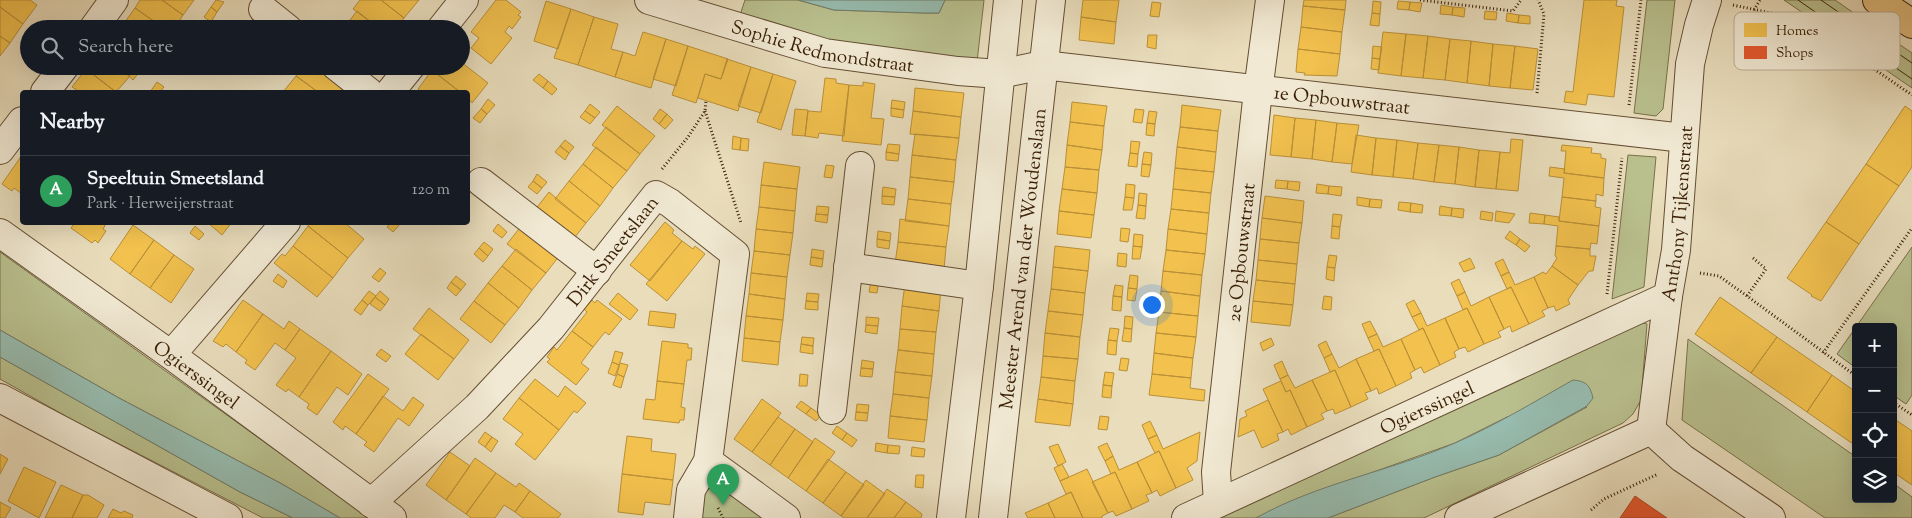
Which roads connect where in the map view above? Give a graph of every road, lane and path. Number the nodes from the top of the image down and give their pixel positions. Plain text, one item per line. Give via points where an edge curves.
1 (114, 0) edge
2 (464, 0) edge
3 (649, 0) edge
4 (1008, 0) edge
5 (1051, 0) edge
6 (1270, 0) edge
7 (1420, 0) edge
8 (1521, 0) edge
9 (1538, 0) edge
10 (1641, 0) edge
11 (1760, 0) edge
12 (1877, 0) edge
13 (1718, 2) edge
14 (264, 9) dead end
15 (1754, 10) junction
16 (1764, 12) edge
17 (1894, 12) edge
18 (1900, 16) edge
19 (100, 20) edge
20 (277, 20) edge
21 (448, 20) edge
22 (1912, 24) edge
23 (1043, 65) junction
24 (1875, 70) edge
25 (1000, 74) junction
26 (58, 75) edge
27 (347, 75) edge
28 (404, 75) edge
29 (47, 90) edge
30 (366, 90) edge
31 (392, 90) edge
32 (1258, 90) junction
33 (1912, 95) edge
34 (706, 100) dead end
35 (705, 111) junction
36 (1535, 121) junction
37 (20, 124) edge
38 (1626, 131) junction
39 (1684, 138) junction
40 (0, 150) edge
41 (860, 166) dead end
42 (482, 182) dead end
43 (656, 195) junction
44 (283, 225) edge
45 (1912, 228) edge
46 (0, 233) edge
47 (735, 254) junction
48 (1753, 258) dead end
49 (848, 267) junction
50 (596, 271) junction
51 (979, 286) junction
52 (1668, 296) junction
53 (1747, 296) junction
54 (1603, 326) junction
55 (1823, 353) junction
56 (171, 356) junction
57 (1852, 373) edge
58 (0, 398) edge
59 (1897, 405) edge
60 (832, 410) dead end
61 (1912, 415) edge
62 (1652, 430) junction
63 (1682, 458) junction
64 (708, 461) junction
65 (1218, 504) junction
66 (382, 510) edge
67 (1590, 510) dead end
68 (228, 518) edge
69 (688, 518) edge
70 (786, 518) edge
71 (951, 518) edge
72 (993, 518) edge
73 (1186, 518) edge
74 (1459, 518) edge
75 (1771, 518) edge

1 - 19 street
2 - 21 street
3 - 25 street, Sophie Redmondstraat via 825,52
4 - 25 street
5 - 23 street, Meester Arend van der Woudenslaan
6 - 32 street, 2e Opbouwstraat
7 - 8 path via 1513,11
9 - 36 path via 1544,14
10 - 38 path
11 - 15 path
12 - 17 main road
13 - 15 path
13 - 39 street, Anthony Tijkenstraat via 1699,25 1690,64
14 - 20 street
15 - 16 path
18 - 22 main road
23 - 25 street, 1e Opbouwstraat
23 - 32 street, 1e Opbouwstraat
23 - 72 street, Meester Arend van der Woudenslaan
24 - 33 path
25 - 51 street
26 - 29 street
27 - 30 street
28 - 31 street
32 - 36 street, 1e Opbouwstraat
32 - 65 street, 2e Opbouwstraat via 1216,472
34 - 35 path
35 - 43 path via 657,175
35 - 47 path via 742,226
36 - 38 street, 1e Opbouwstraat
37 - 40 street
38 - 39 street, 1e Opbouwstraat
38 - 54 path
39 - 52 street, Anthony Tijkenstraat via 1676,250
41 - 49 street
42 - 50 street
43 - 47 street, Dirk Smeetslaan via 670,202
43 - 50 street, Dirk Smeetslaan
44 - 56 street
45 - 55 path
46 - 56 street, Ogierssingel
47 - 64 street
48 - 53 path via 1766,269
49 - 51 street
49 - 60 street
50 - 66 street, Dirk Smeetslaan via 551,328
51 - 71 street
52 - 53 path via 1701,272 1719,276
52 - 54 street, Ogierssingel
52 - 62 street, Anthony Tijkenstraat
53 - 55 path
54 - 65 street, Ogierssingel
55 - 57 path
56 - 66 street, Ogierssingel
58 - 68 street
59 - 61 path
62 - 63 street
62 - 74 street
63 - 67 path via 1676,466 1604,498
63 - 75 street
64 - 69 street via 691,490
64 - 70 street
65 - 73 street, Ogierssingel

